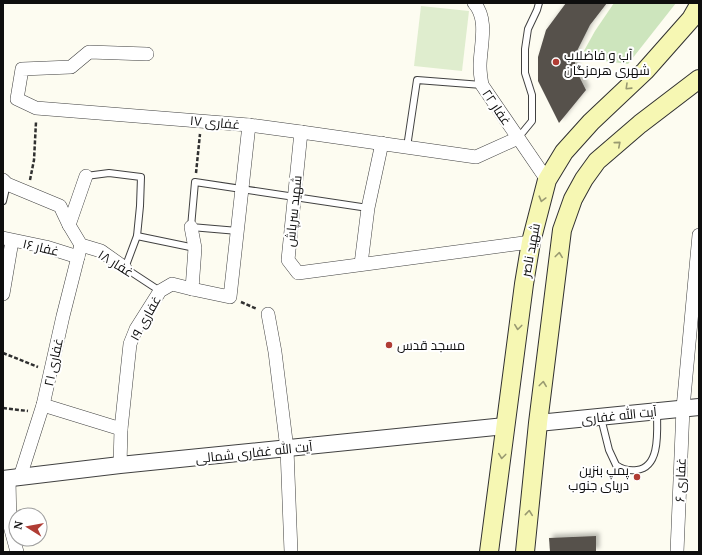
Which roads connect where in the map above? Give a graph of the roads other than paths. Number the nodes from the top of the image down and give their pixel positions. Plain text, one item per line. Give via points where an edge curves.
1 (474, 3) edge
2 (538, 3) edge
3 (699, 5) edge
4 (699, 30) edge
5 (679, 33) junction
6 (147, 54) dead end
7 (699, 79) edge
8 (482, 85) junction
9 (249, 125) junction
10 (301, 132) junction
11 (518, 138) junction
12 (382, 143) junction
13 (407, 147) junction
14 (86, 176) joint
15 (547, 180) junction
16 (5, 182) edge
17 (242, 189) junction
18 (295, 197) junction
19 (3, 201) edge
20 (368, 208) junction
21 (69, 225) junction
22 (191, 227) junction
23 (238, 231) junction
24 (699, 235) edge
25 (137, 236) junction
26 (8, 240) edge
27 (531, 242) junction
28 (195, 248) junction
29 (80, 251) junction
30 (361, 264) junction
31 (125, 268) junction
32 (192, 289) junction
33 (160, 290) junction
34 (3, 294) edge
35 (230, 297) joint
36 (268, 314) road end
37 (699, 407) edge
38 (683, 408) junction
39 (42, 409) junction
40 (658, 411) junction
41 (600, 417) junction
42 (538, 423) junction
43 (505, 426) junction
44 (121, 429) junction
45 (287, 449) junction
46 (120, 465) junction
47 (11, 479) edge
48 (17, 552) edge
49 (291, 552) edge
50 (489, 552) edge
51 (525, 552) edge
52 (677, 552) edge

1 - 8 street, غفار ۲۲ via 479,8 484,33 480,66
2 - 11 lane via 528,29 525,49 525,73 532,95 532,121
3 - 5 main road, شهید ناصر
4 - 5 main road
5 -> 15 main road, شهید ناصر via 568,147
6 - 9 street, غفاری ۱۷ via 89,52 71,68 22,69 17,99 36,108
42 -> 7 main road via 562,230 573,199 597,161
8 - 11 street, غفار ۲۲
8 - 13 lane via 417,80
9 - 10 street
9 - 17 street, غفاری ۱۷
10 - 12 street
10 - 18 street, شهید سرپاش
11 - 13 street via 476,157
11 - 15 street, غفار ۲۲
12 - 13 street
12 - 20 street
14 - 21 street
14 - 25 lane via 109,173 141,177
15 -> 27 main road, شهید ناصر
16 - 19 lane
16 - 21 street via 60,206
17 - 18 lane
17 - 22 lane via 195,182
17 - 23 street, غفاری ۱۷
18 - 20 lane
18 - 30 street, شهید سرپاش via 288,260 298,273
20 - 30 street
21 - 29 street
22 - 23 lane
22 - 28 street
23 - 35 street, غفاری ۱۷
24 - 38 street, غفاری ۶
25 - 28 lane
25 - 31 lane
26 - 29 street, غفار ۱۶ via 46,248
26 - 34 street
27 - 30 street, شهید سرپاش
27 -> 43 main road, شهید ناصر
28 - 32 street
29 - 31 street, غفار ۱۸ via 101,251
29 - 39 street, غفاری ۲۱
31 - 33 lane, غفار ۱۸
32 - 33 street, غفاری ۱۹ via 172,284
32 - 35 street, غفاری ۱۹
33 - 44 street, غفاری ۱۹ via 136,329 130,344
36 - 45 street
37 - 38 street, آیت الله غفاری
38 - 40 street, آیت الله غفاری
38 - 52 street, غفاری ۶
39 - 44 street
39 - 47 street, غفاری ۲۱
40 - 41 street, آیت الله غفاری
40 - 41 lane via 654,455 650,463 639,470 626,470 616,465
41 - 42 street, آیت الله غفاری
51 -> 42 main road
43 - 45 street, آیت الله غفاری شمالی
43 -> 50 main road, شهید ناصر
44 - 46 street, غفاری ۱۹
45 - 46 street, آیت الله غفاری شمالی
45 - 49 street
46 - 47 street, آیت الله غفاری شمالی
47 - 48 street, غفاری ۲۱ via 10,526

